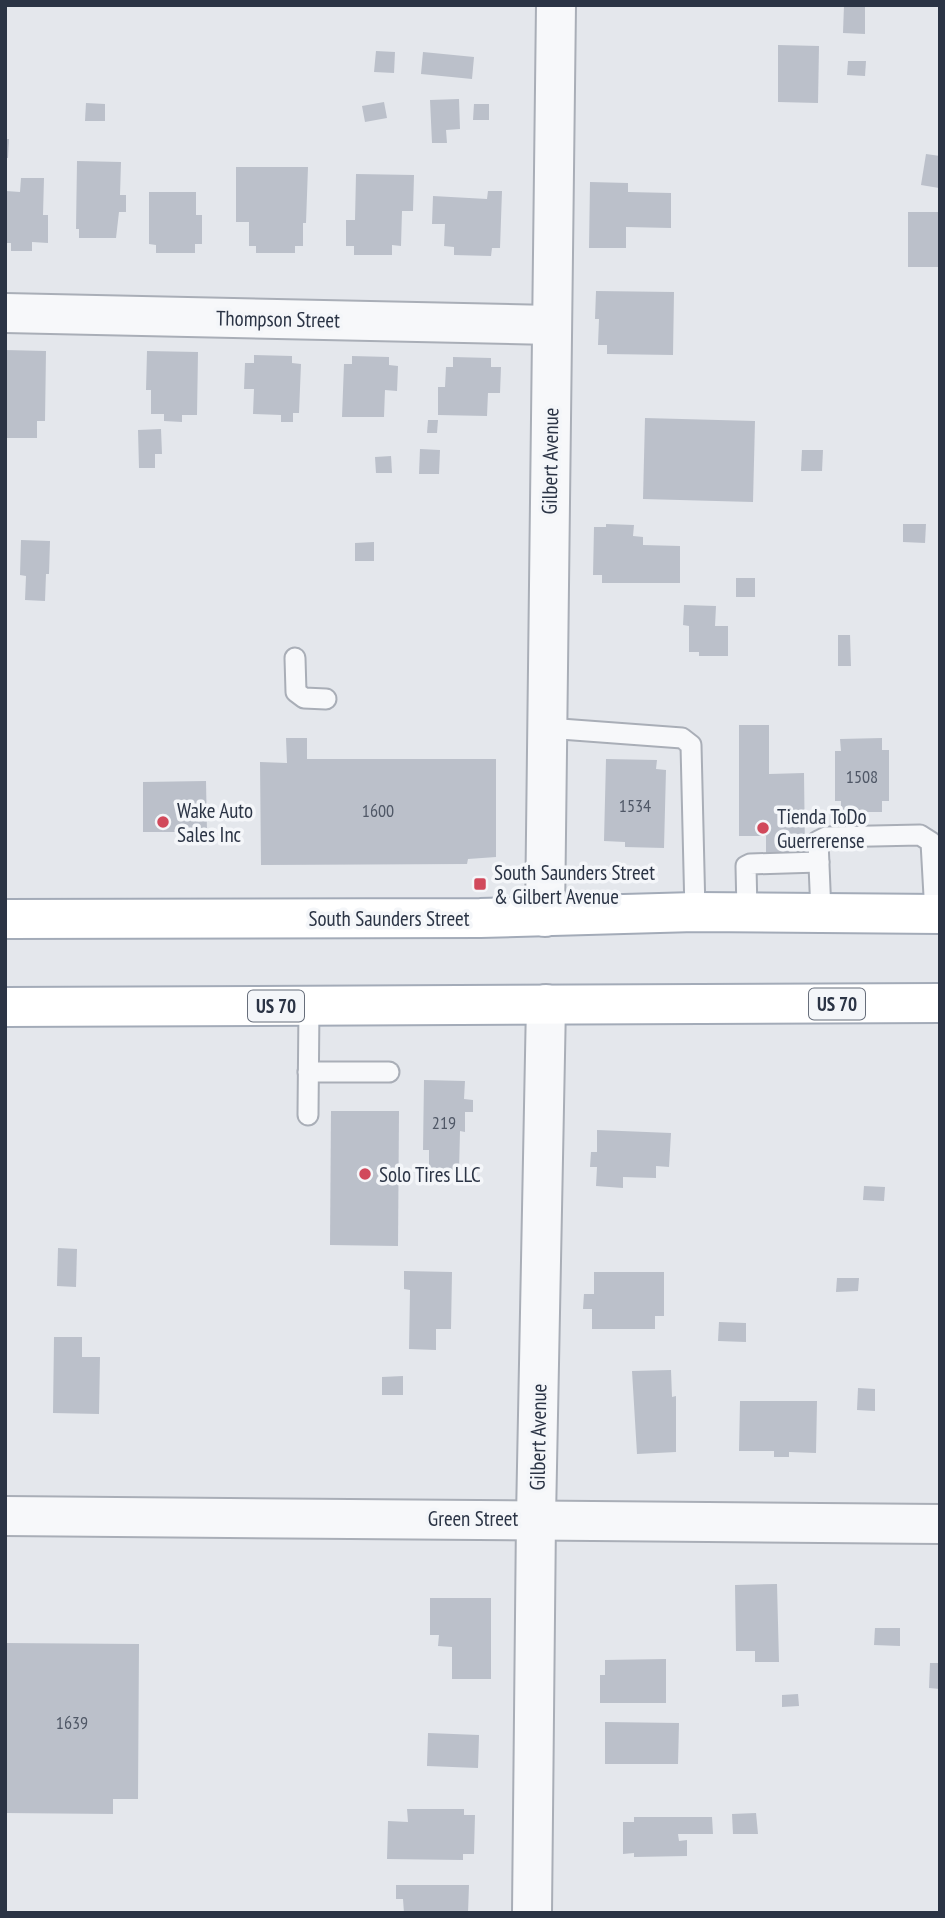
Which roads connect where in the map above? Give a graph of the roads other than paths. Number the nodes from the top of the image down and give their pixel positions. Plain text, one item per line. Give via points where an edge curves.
1 (556, 5) edge
2 (5, 313) edge
3 (551, 326) junction
4 (295, 658) dead end
5 (326, 699) dead end
6 (547, 728) junction
7 (819, 862) junction
8 (695, 912) junction
9 (747, 912) junction
10 (821, 913) junction
11 (937, 914) edge
12 (545, 917) junction
13 (5, 919) edge
14 (940, 1003) edge
15 (547, 1004) junction
16 (309, 1006) junction
17 (5, 1007) edge
18 (308, 1072) junction
19 (389, 1072) dead end
20 (308, 1115) dead end
21 (5, 1516) edge
22 (536, 1518) junction
23 (940, 1524) edge
24 (532, 1913) edge

1 - 3 street, Gilbert Avenue
2 - 3 street, Thompson Street
3 - 6 street, Gilbert Avenue
4 - 5 lane via 296,692 304,698
6 - 8 lane via 682,738 691,745
6 - 12 street, Gilbert Avenue
7 - 9 lane via 746,866
7 - 10 lane
7 - 11 lane via 818,841 827,837 920,835 931,842
8 - 9 main road, South Saunders Street
8 - 12 main road, South Saunders Street
9 - 10 main road, South Saunders Street
10 - 11 main road, South Saunders Street
12 - 13 main road, South Saunders Street
14 - 15 main road, US 70
15 - 16 main road, US 70
15 - 22 street, Gilbert Avenue
16 - 17 main road, US 70
16 - 18 lane
18 - 19 lane
18 - 20 lane
21 - 22 street, Green Street
22 - 23 street, Green Street
22 - 24 street, Gilbert Avenue

